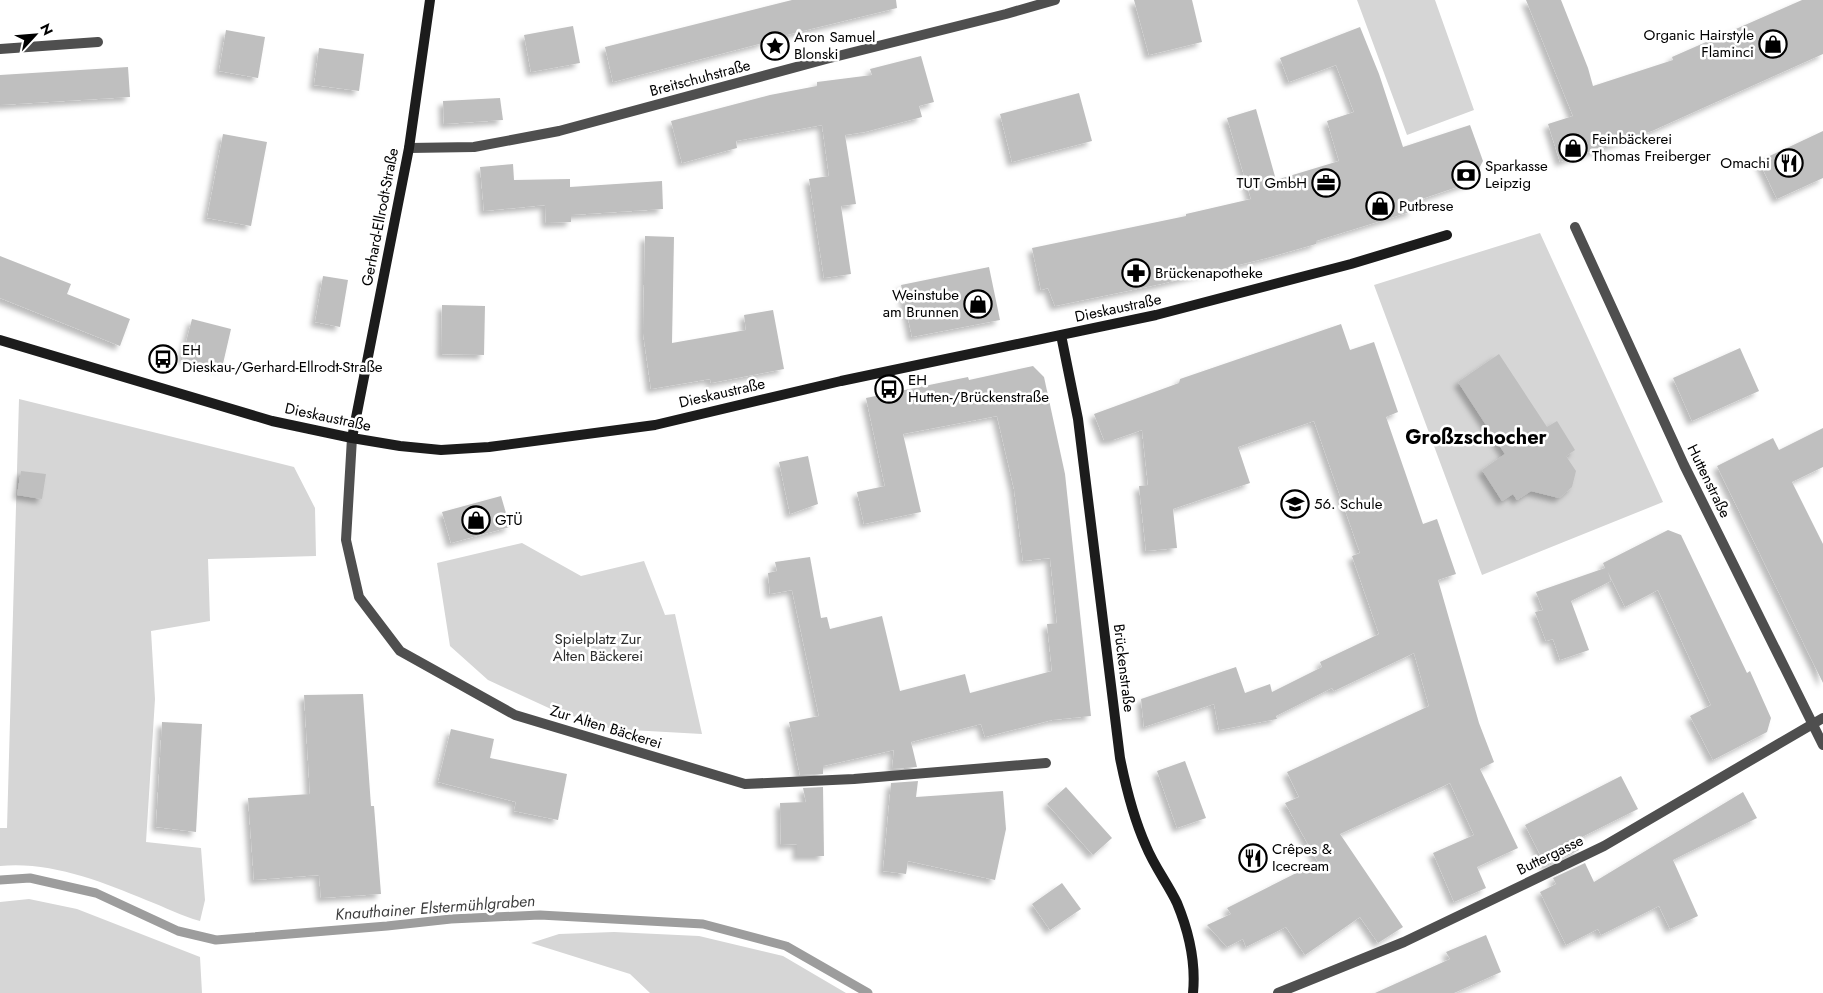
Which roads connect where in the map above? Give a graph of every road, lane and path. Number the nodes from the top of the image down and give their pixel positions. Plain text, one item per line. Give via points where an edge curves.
1 (430, 0) edge
2 (1055, 0) edge
3 (98, 42) dead end
4 (0, 49) edge
5 (409, 148) junction
6 (1575, 227) dead end
7 (1447, 235) dead end
8 (1061, 336) junction
9 (0, 340) edge
10 (352, 438) junction
11 (1823, 718) edge
12 (1812, 725) junction
13 (1823, 746) edge
14 (1046, 764) dead end
15 (1193, 993) edge
16 (1278, 993) edge

1 - 5 main road, Gerhard-Ellrodt-Straße
2 - 5 street, Breitschuhstraße via 559,131 474,148
3 - 4 street
5 - 10 main road, Gerhard-Ellrodt-Straße
6 - 12 street, Huttenstraße via 1684,465
7 - 8 main road, Dieskaustraße via 1193,306
8 - 10 main road, Dieskaustraße via 1009,344 840,381 655,425 489,447 441,450
8 - 15 main road, Brückenstraße via 1078,420 1120,758 1130,804 1146,847 1176,903 1190,939
9 - 10 main road, Dieskaustraße via 272,421
10 - 14 street, Zur Alten Bäckerei via 346,540 358,597 400,651 515,716 746,784
11 - 12 street, Buttergasse
12 - 13 street, Huttenstraße
12 - 16 street, Buttergasse via 1604,846 1404,942

